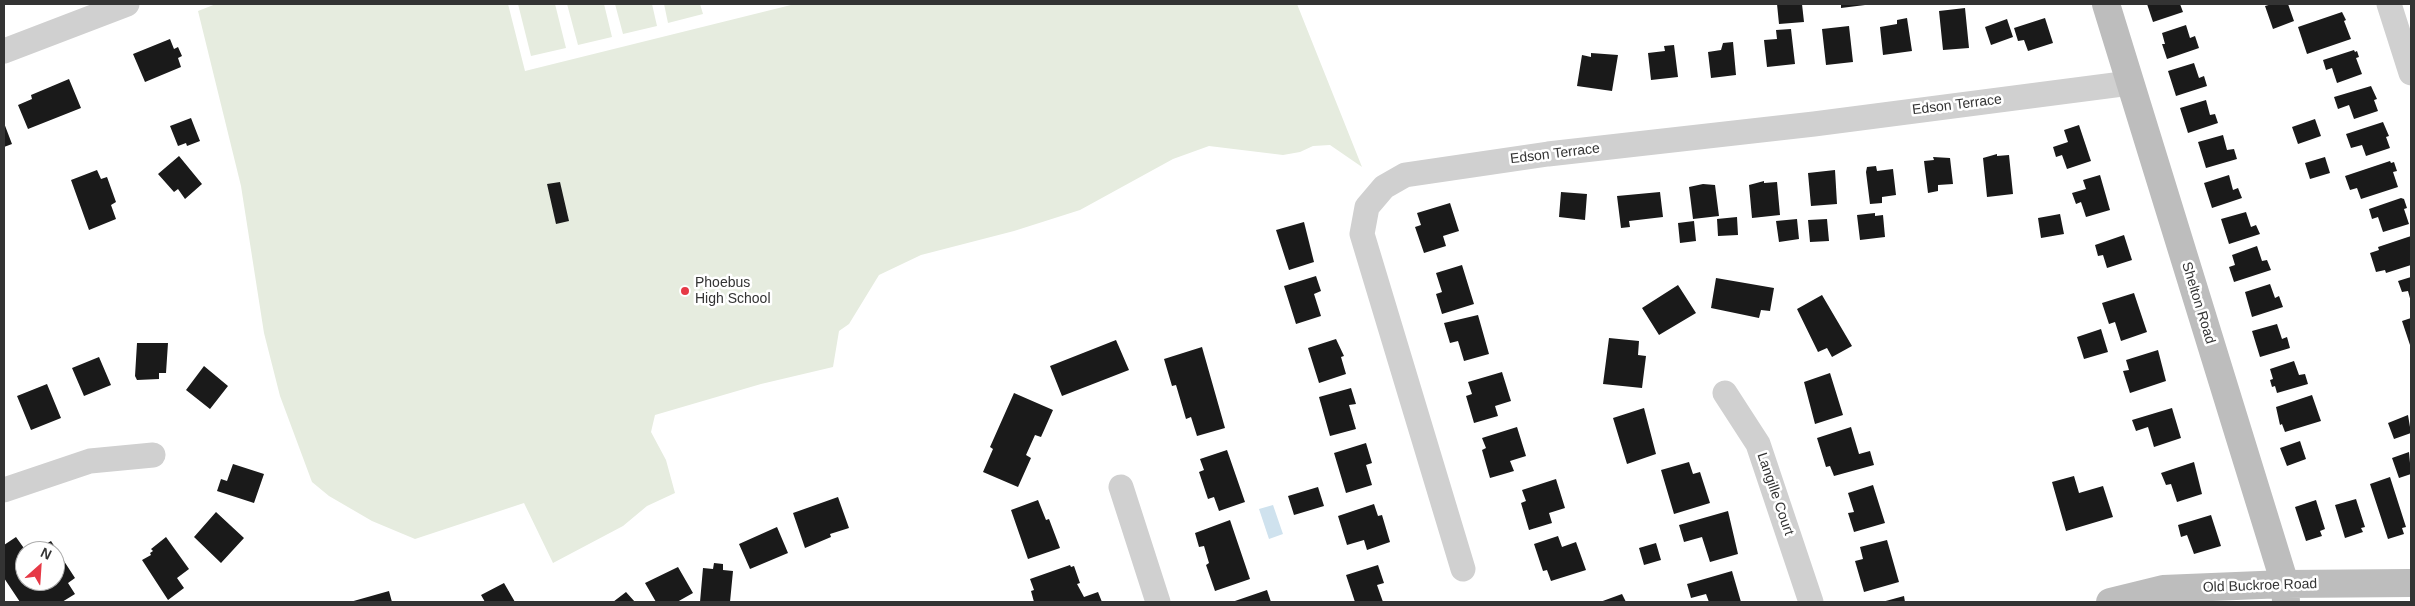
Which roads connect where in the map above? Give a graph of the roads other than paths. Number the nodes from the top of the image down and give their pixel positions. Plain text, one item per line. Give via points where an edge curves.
1 (127, 4) edge
2 (2106, 4) edge
3 (2389, 4) edge
4 (4, 51) edge
5 (2411, 72) edge
6 (2130, 83) junction
7 (1725, 393) dead end
8 (153, 455) dead end
9 (1120, 487) dead end
10 (4, 490) edge
11 (1463, 568) dead end
12 (2411, 583) edge
13 (2285, 593) edge
14 (1158, 602) edge
15 (1811, 602) edge
16 (2110, 602) edge

1 - 4 street
2 - 6 street, Shelton Road
3 - 5 street
6 - 11 street, Edson Terrace via 1548,154 1405,175 1384,188 1367,207 1362,234
6 - 13 street, Shelton Road
7 - 15 street, Langille Court via 1758,444
8 - 10 street via 90,461
9 - 14 street
12 - 13 street, Old Buckroe Road
13 - 16 street, Old Buckroe Road via 2164,589

